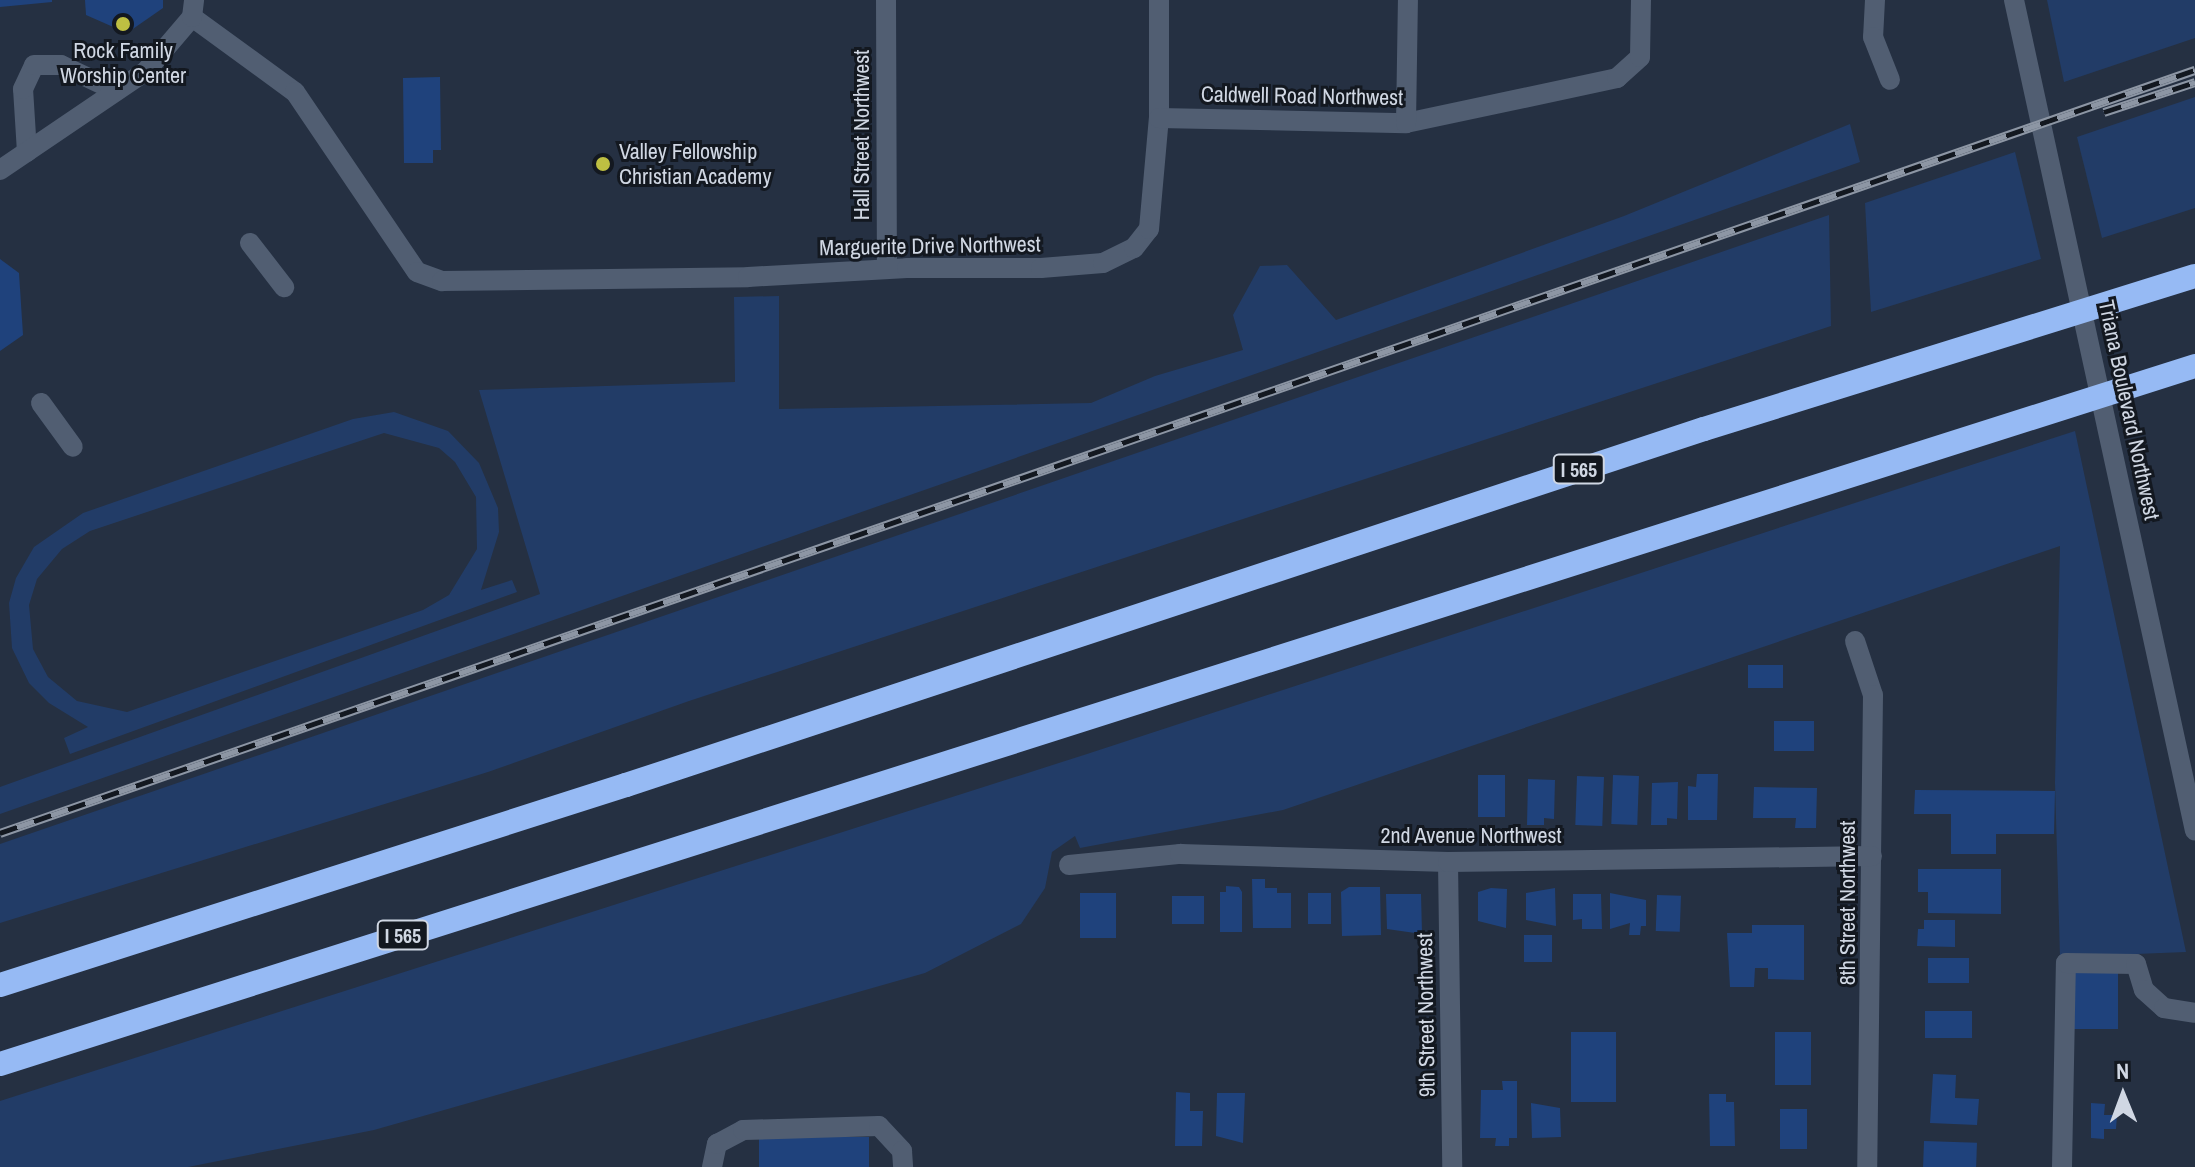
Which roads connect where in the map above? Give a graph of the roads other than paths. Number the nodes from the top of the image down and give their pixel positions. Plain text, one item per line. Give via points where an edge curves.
1 (886, 0) edge
2 (1159, 0) edge
3 (1408, 0) edge
4 (1641, 0) edge
5 (1875, 0) edge
6 (2014, 0) edge
7 (193, 8) edge
8 (1890, 80) dead end
9 (116, 91) junction
10 (1159, 118) junction
11 (1406, 123) junction
12 (27, 152) junction
13 (0, 170) edge
14 (250, 243) dead end
15 (887, 269) junction
16 (2195, 276) edge
17 (284, 287) dead end
18 (2195, 366) edge
19 (41, 403) dead end
20 (73, 447) dead end
21 (1855, 641) dead end
22 (2195, 831) edge
23 (1872, 856) junction
24 (1448, 862) junction
25 (1069, 865) dead end
26 (0, 985) edge
27 (2195, 1013) edge
28 (0, 1064) edge
29 (712, 1167) edge
30 (903, 1167) edge
31 (1452, 1167) edge
32 (1867, 1167) edge
33 (2062, 1167) edge

1 - 15 street, Hall Street Northwest
2 - 10 street, Marguerite Drive Northwest
3 - 11 street
4 - 11 street, Caldwell Road Northwest via 1640,57 1617,78
5 - 8 street via 1873,37
6 - 22 street, Triana Boulevard Northwest
7 - 9 street via 146,71
7 - 15 street, Marguerite Drive Northwest via 295,92 417,272 442,281 748,277
9 - 12 street
9 - 12 street via 61,65 34,65 23,89
10 - 11 street, Caldwell Road Northwest
10 - 15 street, Marguerite Drive Northwest via 1149,229 1134,248 1103,263 1057,267
12 - 13 street
14 - 17 street
16 - 26 highway, I 565 via 1704,429
18 - 28 highway, I 565
19 - 20 street
21 - 23 street, 8th Street Northwest via 1873,695
23 - 24 street, 2nd Avenue Northwest
23 - 32 street, 8th Street Northwest
24 - 25 street, 2nd Avenue Northwest via 1180,854
24 - 31 street, 9th Street Northwest
27 - 33 street via 2164,1008 2144,990 2136,964 2066,963
29 - 30 street via 717,1144 743,1130 879,1126 902,1151

